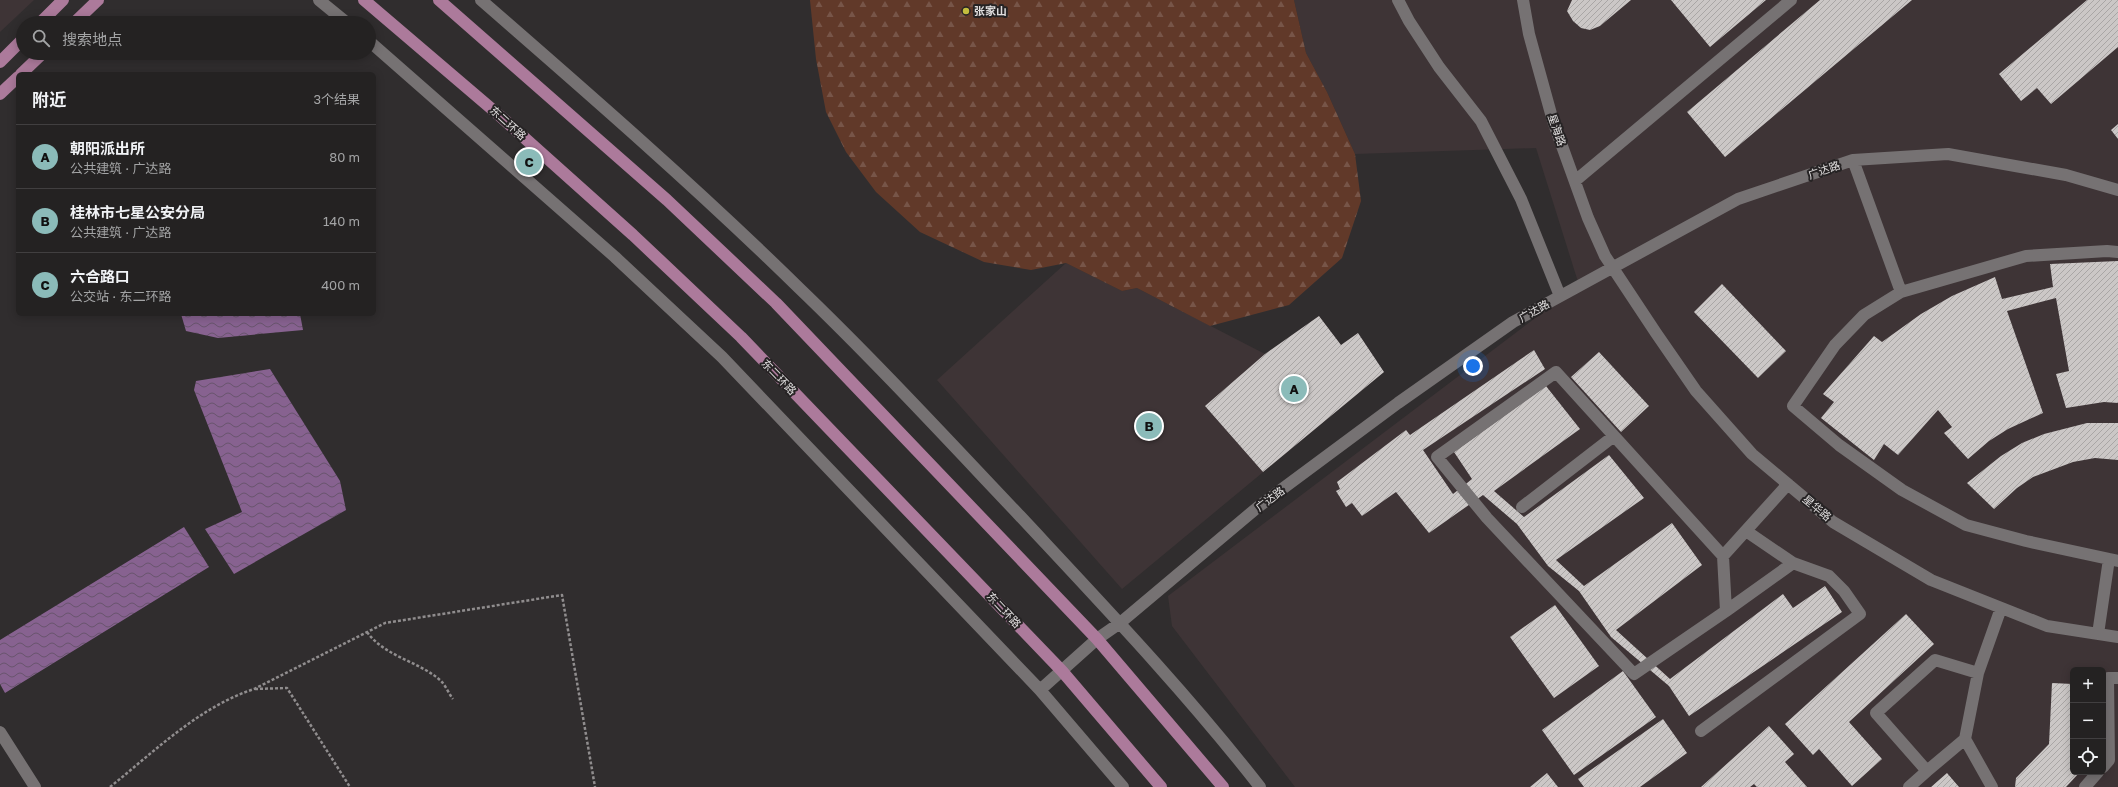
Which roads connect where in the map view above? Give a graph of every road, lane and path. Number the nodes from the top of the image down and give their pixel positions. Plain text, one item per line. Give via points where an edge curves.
1 (63, 0) edge
2 (98, 0) edge
3 (318, 0) edge
4 (364, 0) edge
5 (439, 0) edge
6 (481, 0) edge
7 (1398, 0) edge
8 (1523, 0) edge
9 (1791, 0) edge
10 (47, 16) edge
11 (81, 16) edge
12 (338, 16) edge
13 (16, 47) edge
14 (376, 47) edge
15 (36, 60) edge
16 (0, 62) edge
17 (23, 72) edge
18 (16, 79) edge
19 (0, 94) edge
20 (1853, 160) junction
21 (1575, 181) junction
22 (2118, 190) edge
23 (2118, 252) edge
24 (1605, 256) joint
25 (1612, 267) junction
26 (1901, 292) junction
27 (1560, 296) junction
28 (1614, 436) junction
29 (1788, 484) junction
30 (1522, 508) dead end
31 (1746, 531) junction
32 (1723, 556) junction
33 (2113, 560) edge
34 (1793, 563) junction
35 (2001, 608) junction
36 (1726, 611) junction
37 (1120, 623) junction
38 (367, 632) junction
39 (2098, 634) junction
40 (2118, 637) edge
41 (1097, 639) junction
42 (1062, 671) junction
43 (1978, 673) junction
44 (2118, 678) edge
45 (254, 689) junction
46 (1040, 690) junction
47 (453, 699) dead end
48 (1701, 731) dead end
49 (0, 732) edge
50 (1965, 739) junction
51 (2106, 764) edge
52 (1927, 771) junction
53 (2095, 775) edge
54 (35, 787) edge
55 (110, 787) edge
56 (350, 787) edge
57 (595, 787) edge
58 (1123, 787) edge
59 (1161, 787) edge
60 (1223, 787) edge
61 (1260, 787) edge
62 (1909, 787) edge
63 (1992, 787) edge
64 (2085, 787) edge

1 - 10 main road
2 - 11 main road
3 - 12 street
4 - 42 main road, 东二环路 via 622,225 741,337
5 - 41 main road via 667,200 776,303
6 - 37 street via 692,186 801,289
7 - 27 street via 1439,67 1482,120 1521,199
8 - 21 street, 星海路 via 1529,34 1553,120
9 - 21 street
13 - 16 main road
14 - 46 street via 615,257 722,357
15 - 17 main road
18 - 19 main road
20 - 22 street, 广达路 via 1948,154 2066,175
20 - 25 street, 广达路 via 1738,199
20 - 26 street
21 - 24 street, 星海路
23 - 26 street via 2026,256
24 - 25 street, 星华路
25 - 27 street, 广达路
25 - 29 street, 星华路 via 1696,391 1752,454
26 - 33 street via 1864,315 1835,345 1794,406 1838,445 1902,490 1966,525
27 - 37 street, 广达路 via 1513,322 1385,412 1258,507
28 - 30 street
28 - 32 street
28 - 36 street via 1556,372 1438,457 1487,518 1634,674
29 - 31 street
29 - 35 street, 星华路 via 1833,522 1931,580
31 - 32 street
31 - 34 street
32 - 36 street
33 - 39 street
34 - 36 street
34 - 48 street via 1829,576 1844,591 1860,614
35 - 39 street, 星华路 via 2047,626
35 - 43 street
37 - 41 street, 广达路
37 - 61 street
38 - 45 path
38 - 47 path via 375,644 442,682
38 - 57 path via 385,624 562,595
39 - 40 street, 星华路
41 - 42 street, 广达路
41 - 60 main road
42 - 46 street, 广达路
42 - 59 main road, 东二环路
43 - 50 street
43 - 52 street via 1935,660 1876,713
44 - 51 street via 2108,678 2109,760
45 - 55 path via 233,696 207,710
45 - 56 path via 287,688
46 - 58 street
49 - 54 street
50 - 52 street
50 - 63 street
52 - 62 street
53 - 64 street

